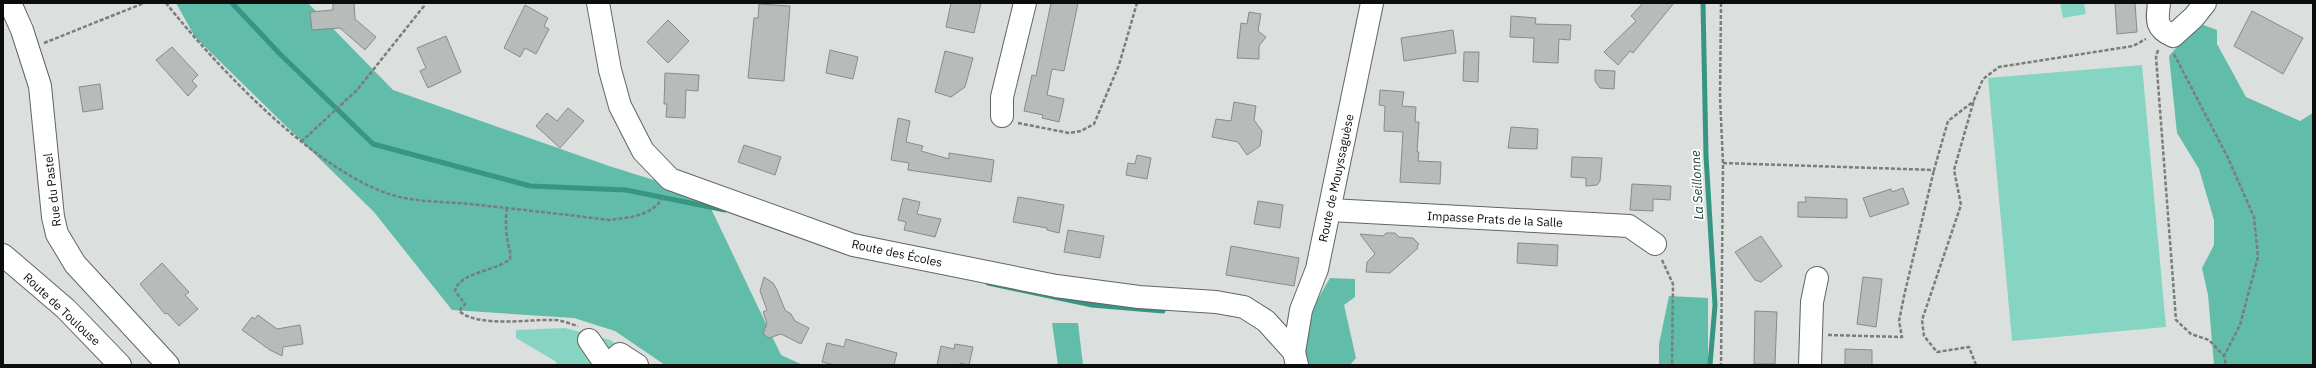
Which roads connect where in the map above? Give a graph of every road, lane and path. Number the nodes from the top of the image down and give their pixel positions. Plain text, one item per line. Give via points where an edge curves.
1 (10, 3) edge
2 (144, 3) edge
3 (166, 3) edge
4 (423, 3) edge
5 (598, 3) edge
6 (1025, 3) edge
7 (1138, 3) edge
8 (1372, 3) edge
9 (1721, 3) edge
10 (2159, 3) edge
11 (2205, 3) edge
12 (2163, 32) junction
13 (28, 49) junction
14 (1974, 100) junction
15 (1002, 116) joint
16 (301, 142) junction
17 (1723, 163) junction
18 (1934, 170) junction
19 (661, 201) dead end
20 (507, 208) junction
21 (1330, 210) junction
22 (1655, 244) joint
23 (3, 255) edge
24 (1817, 278) dead end
25 (1301, 310) junction
26 (513, 320) dead end
27 (1266, 321) junction
28 (1811, 335) junction
29 (589, 340) dead end
30 (2224, 356) junction
31 (1296, 358) edge
32 (635, 364) edge
33 (120, 365) edge
34 (168, 365) edge
35 (607, 365) edge
36 (1672, 365) edge
37 (1721, 365) edge
38 (1810, 365) edge
39 (1976, 365) edge
40 (2226, 365) edge

1 - 13 street, Rue du Pastel
2 - 13 path
3 - 16 path via 235,79
4 - 16 path via 424,6 419,13 357,90
5 - 27 street, Route des Écoles via 610,70 620,106 643,151 670,179 853,245 1056,286 1139,297 1223,303 1244,307
6 - 15 street via 1002,97
7 - 15 path via 1119,64 1094,124 1081,131 1069,133 1018,123
8 - 21 street, Route de Mouyssaguèse
9 - 17 path via 1720,97
10 - 12 street via 2157,22
11 - 12 street via 2173,36
12 - 14 path via 2133,46 1999,67 1983,79
12 - 30 path via 2156,57 2176,320 2191,334 2209,340
12 - 30 path via 2228,158 2254,217 2258,257 2240,325
13 - 34 street, Rue du Pastel via 42,100 53,217 57,234 75,264
14 - 18 path via 1948,121
14 - 39 path via 1954,170 1961,205 1922,320 1924,336 1937,352 1969,347
16 - 20 path via 358,181 403,198
17 - 18 path
17 - 37 path
18 - 28 path via 1899,321 1902,337
19 - 20 path via 650,211 637,217 608,220
20 - 26 path via 505,218 510,259 497,267 474,274 460,283 455,291 464,301 459,311 464,315 485,320
21 - 22 street, Impasse Prats de la Salle via 1629,226
21 - 25 street, Route de Mouyssaguèse via 1317,269
22 - 36 path via 1673,284
23 - 33 street, Route de Toulouse via 66,309
24 - 28 street via 1812,302
25 - 27 street
25 - 31 street, Route de Mouyssaguèse
27 - 31 street, Route des Écoles
28 - 38 street
29 - 35 street
30 - 40 path
32 - 35 street via 620,354

